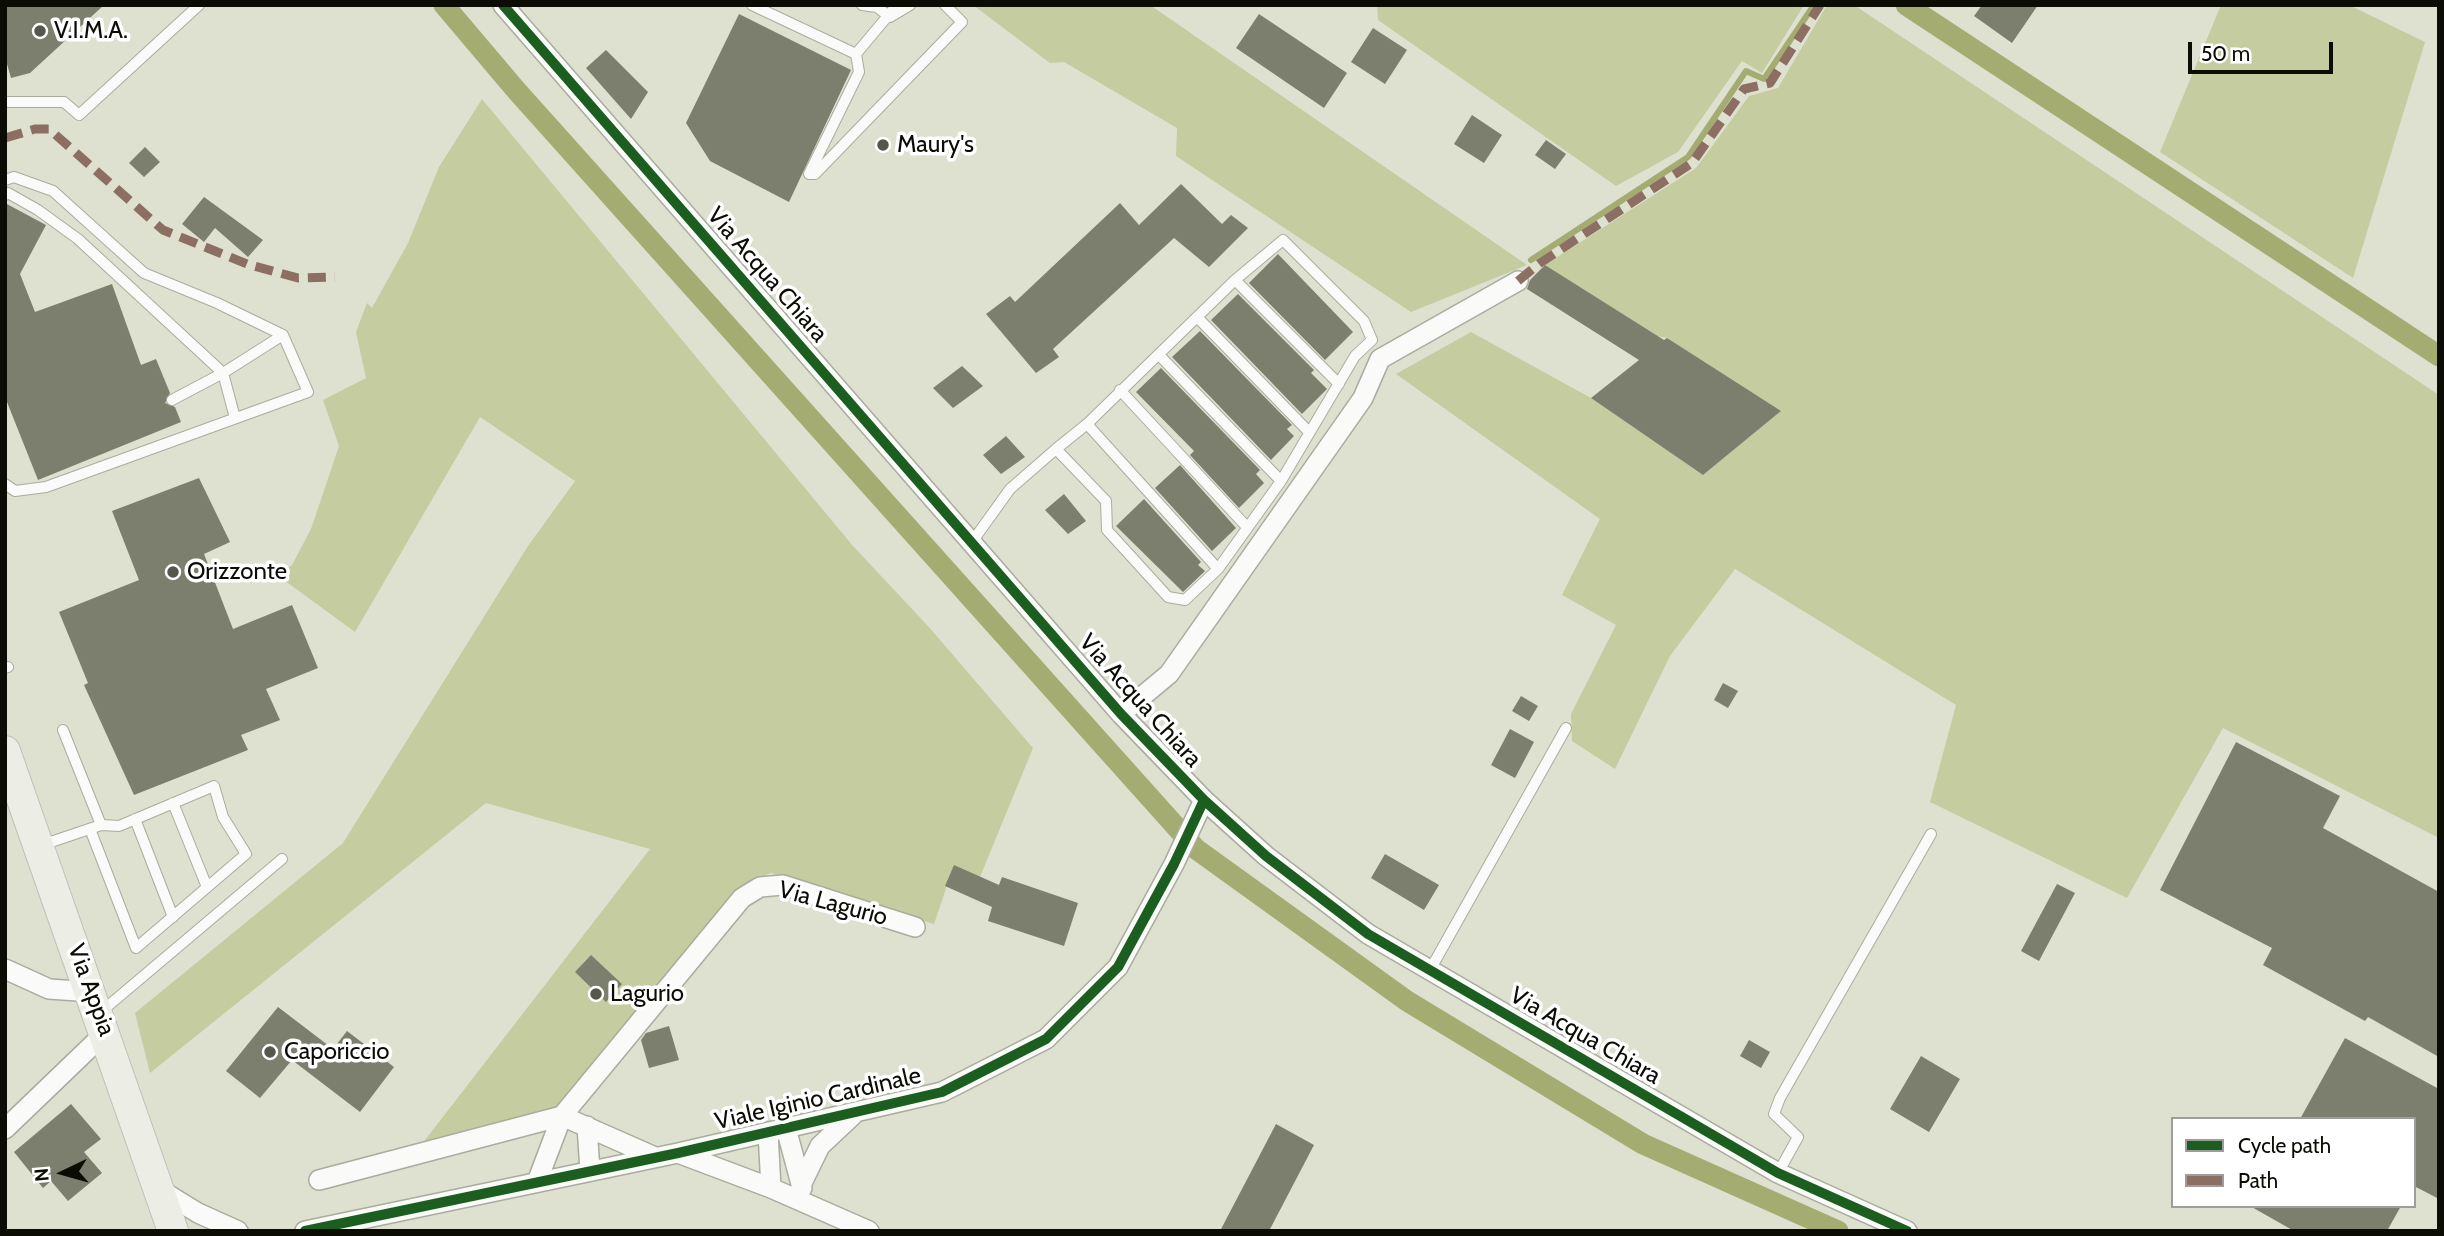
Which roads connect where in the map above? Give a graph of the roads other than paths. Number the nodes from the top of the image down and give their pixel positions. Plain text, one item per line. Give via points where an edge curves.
1 (199, 5) edge
2 (503, 5) edge
3 (751, 5) edge
4 (862, 5) edge
5 (897, 5) edge
6 (910, 5) edge
7 (945, 5) edge
8 (890, 18) junction
9 (856, 54) junction
10 (5, 102) edge
11 (5, 180) edge
12 (5, 195) edge
13 (1235, 280) junction
14 (1518, 281) dead end
15 (1198, 318) junction
16 (283, 335) junction
17 (1159, 355) junction
18 (223, 373) junction
19 (1339, 384) junction
20 (1120, 390) junction
21 (172, 400) dead end
22 (235, 418) junction
23 (1087, 424) junction
24 (1309, 432) junction
25 (1056, 449) junction
26 (1281, 481) junction
27 (5, 484) edge
28 (1247, 526) junction
29 (972, 542) junction
30 (1218, 569) junction
31 (1121, 714) junction
32 (1566, 728) dead end
33 (63, 730) dead end
34 (5, 751) edge
35 (1203, 800) junction
36 (173, 803) junction
37 (135, 819) junction
38 (101, 825) junction
39 (90, 829) junction
40 (1931, 834) dead end
41 (38, 846) junction
42 (282, 859) dead end
43 (207, 887) junction
44 (173, 916) junction
45 (915, 927) dead end
46 (5, 969) edge
47 (1430, 970) junction
48 (99, 1013) junction
49 (853, 1115) junction
50 (562, 1116) junction
51 (587, 1126) junction
52 (5, 1129) edge
53 (777, 1130) junction
54 (554, 1145) junction
55 (678, 1153) junction
56 (655, 1157) junction
57 (1779, 1172) junction
58 (581, 1173) junction
59 (318, 1180) dead end
60 (537, 1182) junction
61 (771, 1188) junction
62 (159, 1189) junction
63 (804, 1194) junction
64 (231, 1230) edge
65 (173, 1231) edge
66 (305, 1231) edge
67 (869, 1231) edge
68 (1906, 1231) edge

1 - 10 lane via 79,115 64,102
2 - 29 street, Via Acqua Chiara
3 - 9 lane
4 - 8 lane via 877,7
5 - 8 lane
6 - 8 lane
7 - 9 lane via 962,22 815,174 809,174 859,72
8 - 9 lane
11 - 16 lane via 14,177 53,191 144,273
12 - 18 lane via 38,210 78,239
13 - 15 lane
13 - 19 lane
13 - 19 lane via 1283,240 1364,321 1372,340 1355,356
14 - 31 street via 1380,359 1363,398 1169,674
15 - 17 lane
15 - 24 lane
16 - 18 lane
16 - 22 lane via 308,392
17 - 20 lane
17 - 26 lane
18 - 21 lane
18 - 22 lane
19 - 24 lane
20 - 23 lane
20 - 28 lane
22 - 27 lane via 46,487 15,491
23 - 25 lane
23 - 30 lane
24 - 26 lane
25 - 29 lane via 1010,489
25 - 30 lane via 1105,500 1107,530 1168,597 1185,600
26 - 28 lane
28 - 30 lane
29 - 31 street, Via Acqua Chiara
31 - 35 street, Via Acqua Chiara
32 - 47 lane
33 - 38 lane
34 - 41 main road, Via Appia
35 - 47 street, Via Acqua Chiara via 1357,926
35 - 49 street, Viale Iginio Cardinale via 1118,967 1046,1039 942,1092
36 - 37 lane
36 - 43 lane
36 - 43 lane via 214,786 223,817 246,854
37 - 38 lane via 119,826
37 - 44 lane
38 - 39 lane
39 - 41 lane
39 - 44 lane via 136,948
40 - 57 lane via 1780,1098 1774,1114 1798,1138
41 - 48 main road, Via Appia
42 - 48 lane
43 - 44 lane
45 - 50 street, Via Lagurio via 783,885 760,887 742,898
46 - 48 street
47 - 57 street, Via Acqua Chiara
48 - 52 street
48 - 62 main road, Via Appia
49 - 53 street, Viale Iginio Cardinale
49 - 63 street via 820,1146
50 - 51 street
50 - 54 street, Via Lagurio
50 - 59 street
51 - 56 street
51 - 58 street
53 - 55 street, Viale Iginio Cardinale
53 - 61 street
53 - 63 street
54 - 58 street
54 - 60 street, Via Lagurio
55 - 56 street, Viale Iginio Cardinale
55 - 61 street
56 - 58 street, Viale Iginio Cardinale
57 - 68 street, Via Acqua Chiara
58 - 60 street, Viale Iginio Cardinale
60 - 66 street, Viale Iginio Cardinale
61 - 63 street
62 - 64 street
62 - 65 main road, Via Appia
63 - 67 street

